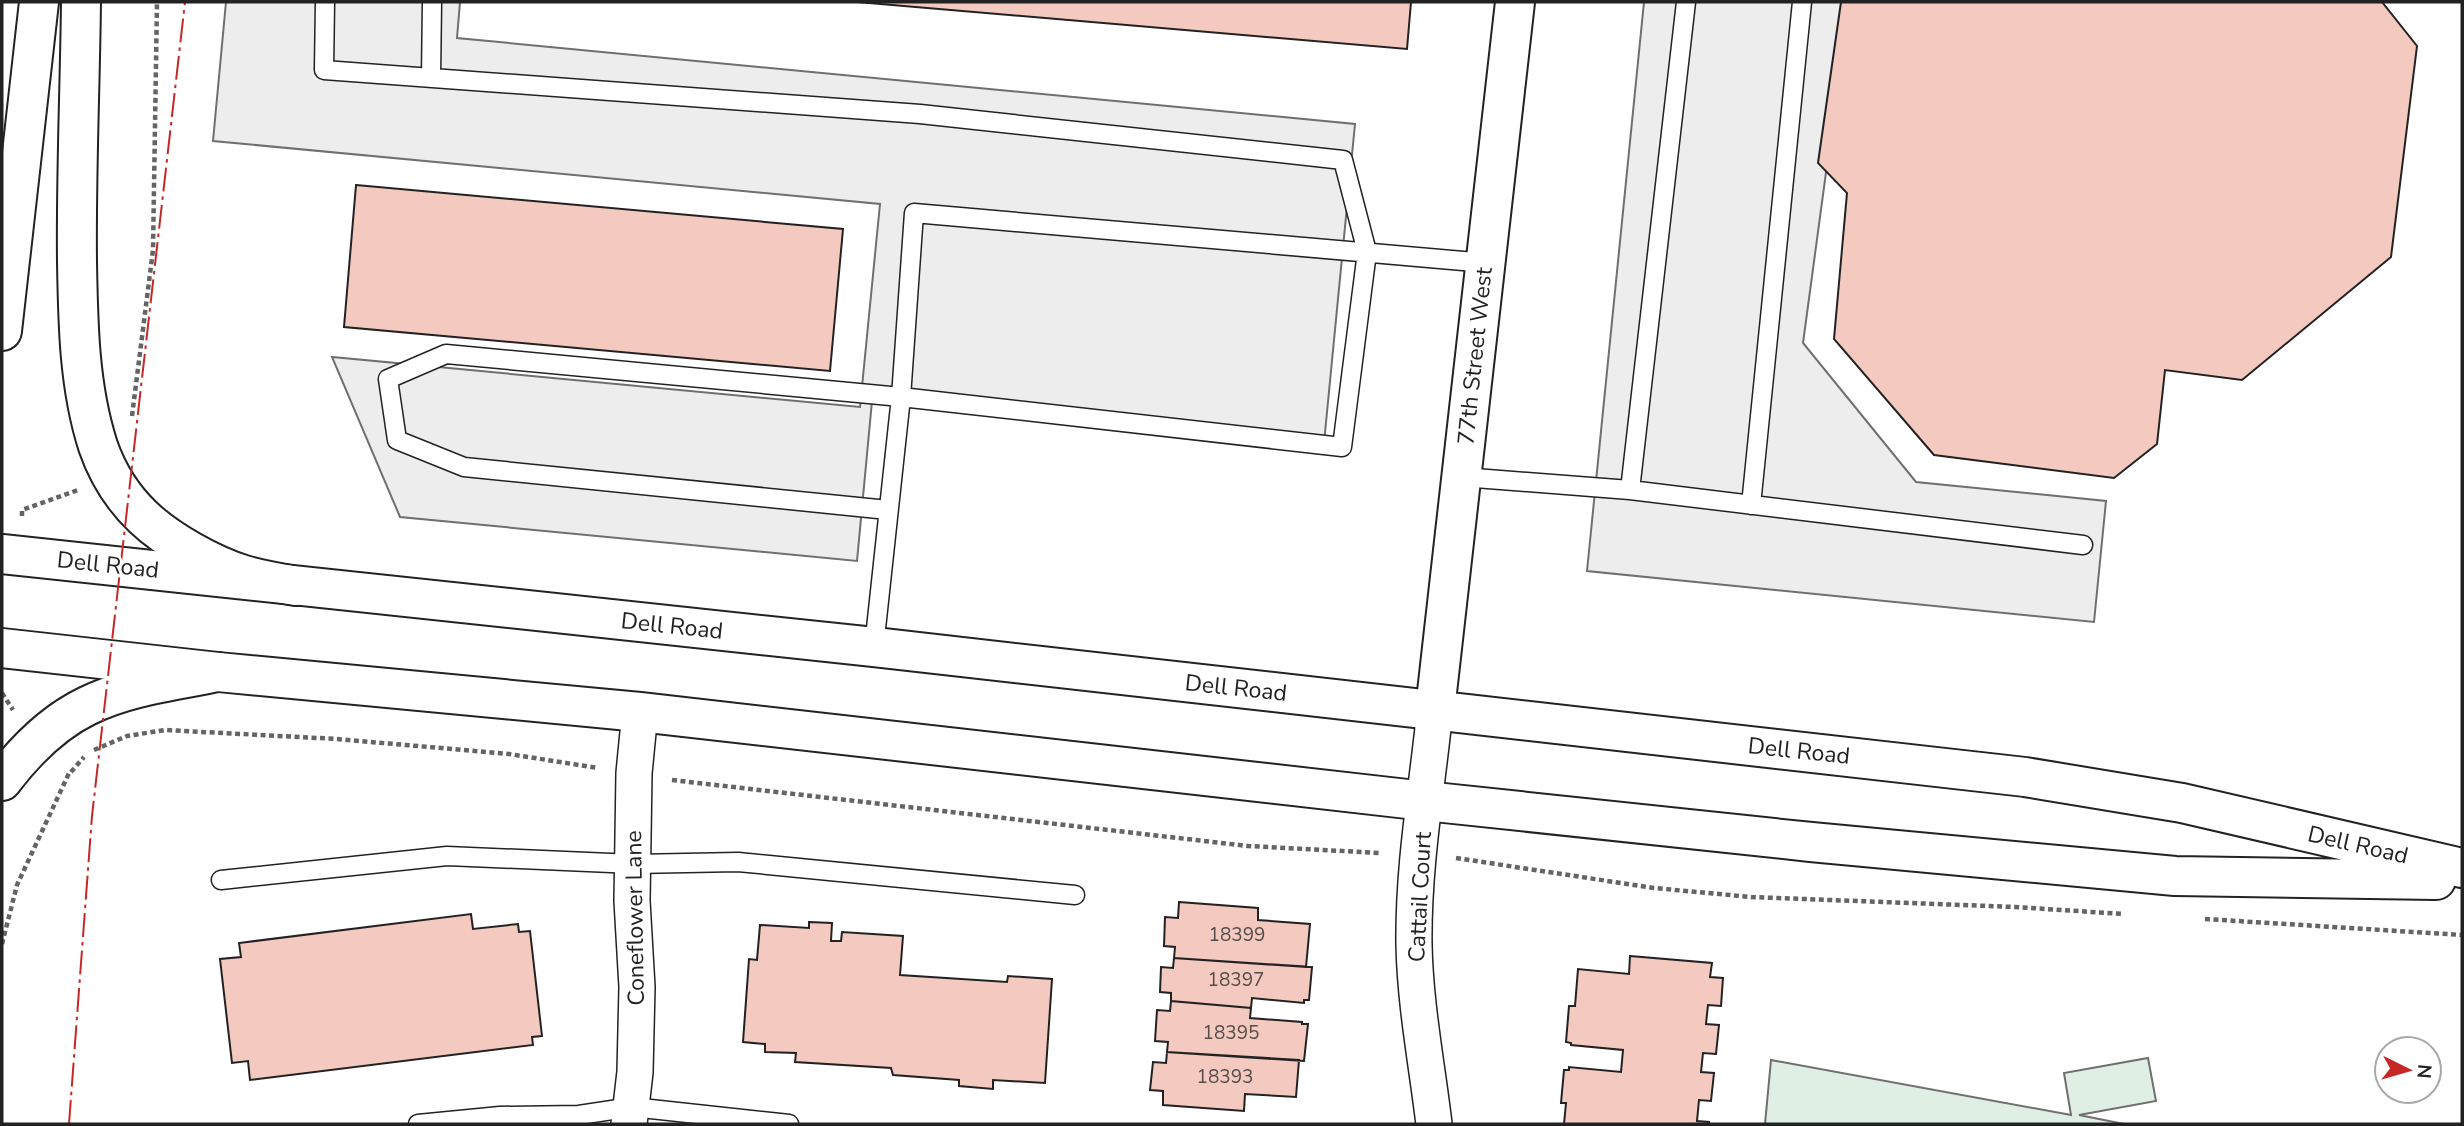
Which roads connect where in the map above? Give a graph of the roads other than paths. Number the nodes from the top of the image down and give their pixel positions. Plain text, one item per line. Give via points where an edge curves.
1 (39, 2) edge
2 (81, 2) edge
3 (325, 2) edge
4 (432, 2) edge
5 (1515, 2) edge
6 (1686, 2) edge
7 (1802, 2) edge
8 (431, 78) junction
9 (1367, 252) junction
10 (1486, 263) junction
11 (2, 331) edge
12 (901, 397) junction
13 (1462, 477) junction
14 (1630, 490) junction
15 (1751, 505) junction
16 (888, 510) junction
17 (2082, 545) dead end
18 (2, 554) edge
19 (296, 586) junction
20 (2, 648) edge
21 (874, 648) junction
22 (218, 672) junction
23 (1435, 710) junction
24 (640, 712) junction
25 (2, 781) edge
26 (1425, 801) junction
27 (634, 864) junction
28 (2462, 868) edge
29 (221, 880) dead end
30 (2462, 880) edge
31 (1075, 895) dead end
32 (631, 1116) edge
33 (418, 1124) edge
34 (789, 1124) edge
35 (1434, 1124) edge

1 - 11 street
2 - 19 street via 76,213 79,316 84,381 99,448 122,492 144,518 172,540 244,575
3 - 8 lane via 324,70
4 - 8 lane
5 - 10 street, 77th Street West
6 - 14 lane
7 - 15 lane
8 - 9 lane via 920,114 1343,160
9 - 10 lane
9 - 12 lane via 914,213
9 - 12 lane via 1342,447
10 - 13 street, 77th Street West
12 - 16 lane
12 - 16 lane via 446,354 388,379 397,440 464,467
13 - 14 lane
13 - 23 street, 77th Street West
14 - 15 lane
15 - 17 lane
16 - 21 lane
18 - 19 street, Dell Road
19 - 21 street, Dell Road
20 - 22 street, Dell Road
21 - 23 street, Dell Road
22 - 24 street, Dell Road
22 - 25 street via 109,696 84,707 19,758
23 - 26 street, Cattail Court
23 - 28 street, Dell Road via 2025,777 2182,803
24 - 26 street, Dell Road
24 - 27 street, Coneflower Lane via 634,773
26 - 30 street, Dell Road via 2175,876
26 - 35 street, Cattail Court via 1414,945
27 - 29 lane via 447,856
27 - 31 lane via 738,862
27 - 32 street, Coneflower Lane via 637,987
32 - 33 lane via 500,1116
32 - 34 lane

